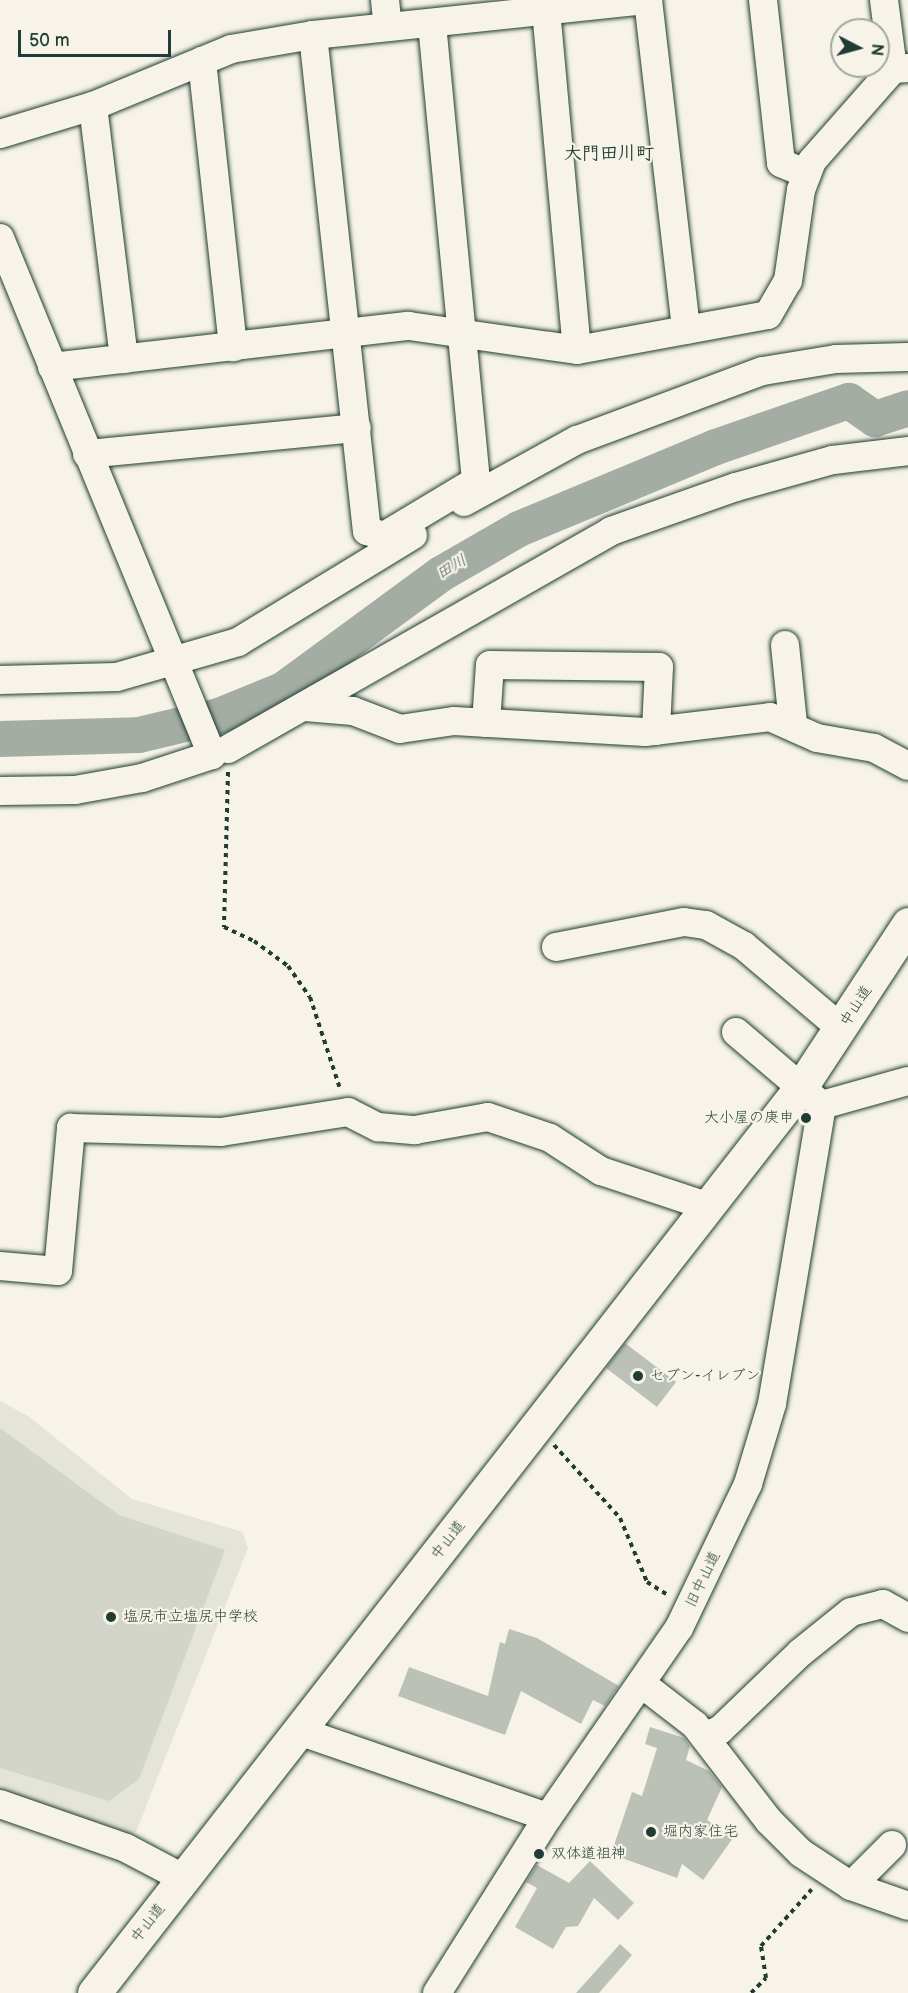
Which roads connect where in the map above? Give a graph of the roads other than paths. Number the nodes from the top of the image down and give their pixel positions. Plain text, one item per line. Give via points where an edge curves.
1 (648, 0) edge
2 (763, 0) edge
3 (884, 0) edge
4 (546, 10) junction
5 (386, 14) edge
6 (432, 23) junction
7 (313, 34) junction
8 (202, 61) junction
9 (901, 69) edge
10 (93, 106) junction
11 (0, 134) edge
12 (807, 174) junction
13 (0, 238) edge
14 (686, 330) junction
15 (346, 331) junction
16 (465, 334) junction
17 (232, 347) junction
18 (578, 350) junction
19 (908, 357) edge
20 (124, 359) junction
21 (52, 367) junction
22 (357, 428) junction
23 (908, 451) edge
24 (87, 454) junction
25 (785, 645) dead end
26 (174, 661) junction
27 (0, 680) edge
28 (304, 707) junction
29 (486, 723) junction
30 (794, 724) junction
31 (656, 731) junction
32 (217, 751) junction
33 (908, 766) edge
34 (0, 791) edge
35 (903, 942) edge
36 (556, 947) dead end
37 (842, 1029) junction
38 (736, 1032) dead end
39 (908, 1081) edge
40 (812, 1096) junction
41 (707, 1206) junction
42 (0, 1266) edge
43 (908, 1618) edge
44 (642, 1684) junction
45 (299, 1731) junction
46 (705, 1736) junction
47 (0, 1804) edge
48 (548, 1817) junction
49 (892, 1845) dead end
50 (183, 1878) junction
51 (851, 1886) junction
52 (908, 1906) edge
53 (94, 1993) edge
54 (437, 1993) edge

1 - 4 street
1 - 14 street
2 - 12 street via 781,163
3 - 9 street
4 - 6 street
4 - 18 street
5 - 6 street
5 - 7 street
6 - 16 street
7 - 8 street via 231,49
7 - 15 street
8 - 10 street
8 - 17 street
9 - 12 street via 812,161
10 - 11 street
10 - 20 street
12 - 14 street via 781,302 768,315
13 - 21 street
14 - 18 street
15 - 16 street via 409,326
15 - 17 street
15 - 22 street
16 - 18 street
16 - 22 street via 476,481 384,536 367,531
17 - 20 street
19 - 26 street via 836,359 763,371 577,440 502,478 238,642
20 - 21 street
21 - 24 street
22 - 24 street
23 - 28 street via 823,463 611,531
24 - 26 street
25 - 30 street
26 - 27 street via 94,680
26 - 32 street
28 - 29 street via 352,711 400,729
28 - 32 street
29 - 31 street
29 - 31 street via 490,665 658,667
30 - 31 street via 770,717
30 - 33 street via 817,738 874,748
32 - 34 street via 142,778 75,790
35 - 37 highway, 中山道
36 - 37 street via 684,922 706,926 744,946
37 - 40 highway, 中山道
38 - 40 street
39 - 40 street
40 - 41 highway, 中山道
40 - 44 street, 旧中山道 via 784,1342 760,1452 689,1608
41 - 42 street via 601,1171 550,1138 488,1117 415,1130 378,1126 348,1112 221,1132 71,1128 58,1271
41 - 45 highway, 中山道
43 - 46 street via 883,1604 851,1612 800,1653 720,1731
44 - 46 street
44 - 48 street, 旧中山道
45 - 48 street
45 - 50 highway, 中山道
46 - 51 street via 769,1821 825,1872
47 - 50 street via 126,1848
48 - 54 street, 旧中山道
49 - 51 street
50 - 53 highway, 中山道
51 - 52 street

